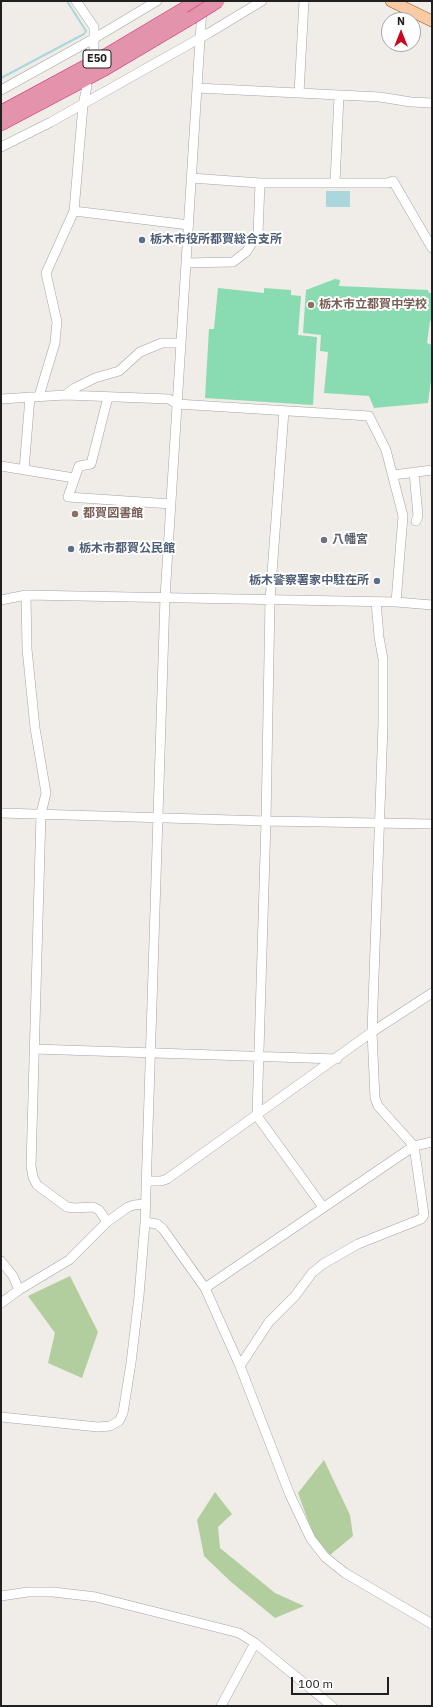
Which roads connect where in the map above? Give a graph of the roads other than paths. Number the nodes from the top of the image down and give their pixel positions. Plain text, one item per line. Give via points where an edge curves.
1 (76, 1) edge
2 (157, 1) edge
3 (218, 1) edge
4 (262, 1) edge
5 (304, 1) edge
6 (391, 1) edge
7 (197, 2) edge
8 (432, 21) edge
9 (95, 38) junction
10 (200, 38) junction
11 (94, 54) dead end
12 (87, 86) dead end
13 (197, 88) junction
14 (1, 90) edge
15 (298, 93) junction
16 (339, 94) junction
17 (432, 103) edge
18 (83, 105) junction
19 (1, 112) edge
20 (1, 124) edge
21 (1, 147) edge
22 (191, 178) junction
23 (260, 182) junction
24 (335, 183) junction
25 (74, 211) junction
26 (188, 226) junction
27 (432, 248) edge
28 (186, 263) junction
29 (181, 343) junction
30 (66, 395) junction
31 (34, 396) junction
32 (108, 397) junction
33 (1, 400) edge
34 (177, 404) junction
35 (284, 411) junction
36 (1, 466) edge
37 (24, 470) junction
38 (432, 470) edge
39 (414, 472) junction
40 (393, 475) junction
41 (74, 478) junction
42 (171, 504) junction
43 (416, 521) dead end
44 (26, 595) junction
45 (165, 597) junction
46 (1, 600) edge
47 (270, 600) junction
48 (376, 602) junction
49 (396, 602) junction
50 (432, 605) edge
51 (1, 813) edge
52 (41, 814) junction
53 (158, 817) junction
54 (266, 821) junction
55 (380, 823) junction
56 (432, 824) edge
57 (432, 993) edge
58 (372, 1032) junction
59 (34, 1048) junction
60 (150, 1052) junction
61 (258, 1055) junction
62 (337, 1059) junction
63 (257, 1116) junction
64 (432, 1142) edge
65 (414, 1146) junction
66 (146, 1181) junction
67 (145, 1204) junction
68 (323, 1207) junction
69 (107, 1222) junction
70 (145, 1222) junction
71 (1, 1261) edge
72 (205, 1288) junction
73 (19, 1290) junction
74 (1, 1303) edge
75 (240, 1366) junction
76 (1, 1417) edge
77 (1, 1596) edge
78 (432, 1624) edge
79 (255, 1643) junction
80 (221, 1706) edge
81 (332, 1706) edge

1 - 9 street via 94,27
2 - 9 street
3 - 20 highway, E50, bridge via 105,68
4 - 10 street
5 - 15 street
6 - 8 main road
7 - 10 street
7 - 19 highway, E50
9 - 11 street
9 - 14 street
10 - 13 street
10 - 18 street
12 - 18 street
13 - 15 street
13 - 22 street
15 - 16 street
16 - 17 street
16 - 24 street
18 - 21 street
18 - 25 street
22 - 23 street
22 - 26 street
23 - 24 street
23 - 28 street via 258,234 246,252 234,262
24 - 27 street via 393,181
25 - 26 street
25 - 31 street via 46,273 57,322
26 - 28 street
28 - 29 street
29 - 30 street via 162,343 140,352 119,370 96,378
29 - 34 street
30 - 31 street
30 - 32 street
31 - 33 street
31 - 37 street
32 - 34 street via 168,399
32 - 41 street via 91,464 79,466
34 - 35 street
34 - 42 street
35 - 40 street via 370,416 386,450
35 - 47 street
36 - 37 street
37 - 41 street
38 - 39 street
39 - 40 street
39 - 43 street via 418,516
40 - 49 street via 404,521
41 - 42 street via 68,497
42 - 45 street
44 - 45 street
44 - 46 street
44 - 52 street via 27,649 35,728 46,793
45 - 47 street
45 - 53 street
47 - 48 street
47 - 54 street
48 - 49 street
48 - 55 street via 383,659
49 - 50 street
51 - 52 street
52 - 53 street
52 - 59 street
53 - 54 street
53 - 60 street
54 - 55 street
54 - 61 street
55 - 56 street
55 - 58 street
57 - 58 street
58 - 62 street
58 - 65 street via 375,1098 378,1106
59 - 60 street
59 - 69 street via 32,1177 37,1185 67,1207 93,1207 99,1210
60 - 61 street
60 - 66 street
61 - 62 street
61 - 63 street
62 - 63 street
63 - 66 street via 167,1179
63 - 68 street
64 - 65 street
65 - 68 street
65 - 75 street via 424,1215 421,1219 358,1244 323,1264 269,1322
66 - 67 street
67 - 69 street via 131,1206
67 - 70 street
68 - 72 street
69 - 73 street via 69,1260
70 - 72 street via 157,1224 163,1229
70 - 76 street via 132,1356 124,1408 118,1421 105,1427
71 - 73 street via 13,1276
72 - 75 street
73 - 74 street
75 - 78 street via 290,1495 311,1539 325,1557 345,1573
77 - 79 street via 52,1592 96,1597 240,1632
79 - 80 street
79 - 81 street

